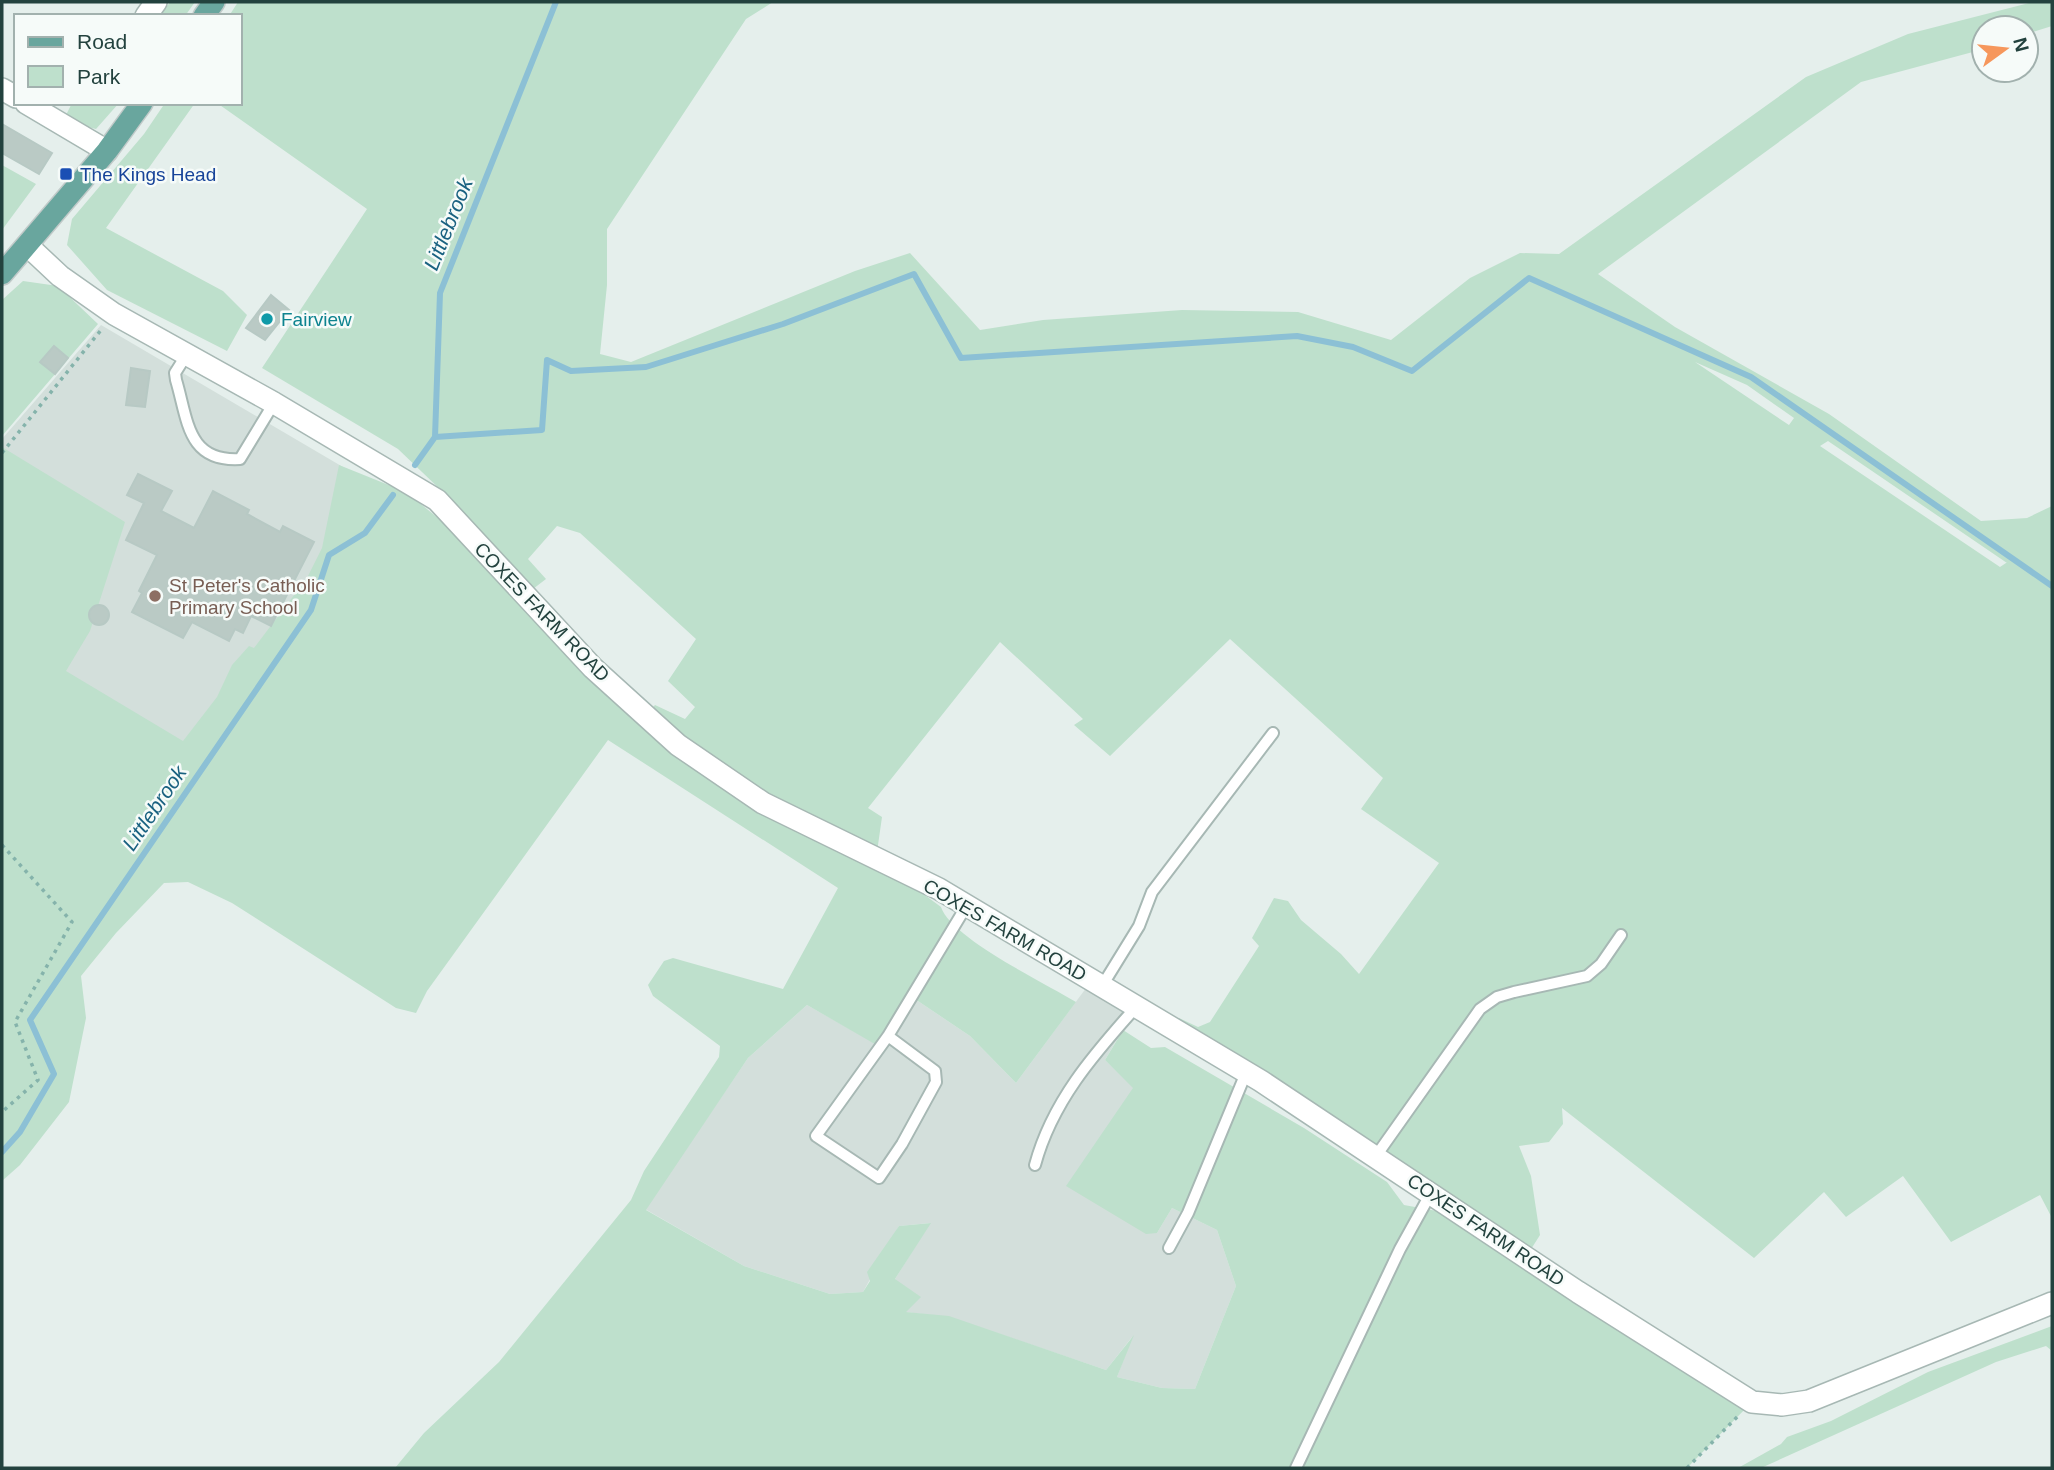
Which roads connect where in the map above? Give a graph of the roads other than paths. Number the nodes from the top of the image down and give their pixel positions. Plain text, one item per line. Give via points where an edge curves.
1 (141, 105) edge
2 (51, 109) edge
3 (107, 151) junction
4 (28, 246) junction
5 (2, 274) edge
6 (187, 354) junction
7 (274, 403) junction
8 (1273, 733) dead end
9 (967, 905) junction
10 (1621, 935) dead end
11 (1102, 986) junction
12 (1136, 1007) junction
13 (888, 1036) junction
14 (1246, 1073) junction
15 (1376, 1156) junction
16 (1035, 1165) dead end
17 (1431, 1193) junction
18 (1169, 1248) dead end
19 (2052, 1303) edge
20 (1296, 1468) edge

1 - 3 main road
2 - 3 street
3 - 4 main road
4 - 5 main road
4 - 6 street, COXES FARM ROAD via 60,276 114,314
6 - 7 street, COXES FARM ROAD
6 - 7 lane via 175,373 176,380 196,444 210,456 240,459
7 - 9 street, COXES FARM ROAD via 437,500 593,668 678,745 763,803
8 - 11 lane via 1152,892 1139,926
9 - 11 street, COXES FARM ROAD
9 - 13 lane
10 - 15 lane via 1587,976 1497,997 1480,1010
11 - 12 street, COXES FARM ROAD
12 - 14 street, COXES FARM ROAD
12 - 16 lane via 1076,1077 1043,1134
13 - 13 lane via 935,1071 936,1082 879,1178 816,1136
14 - 15 street, COXES FARM ROAD
14 - 18 lane
15 - 17 street, COXES FARM ROAD
17 - 19 street, COXES FARM ROAD via 1752,1402 1782,1405 1809,1401
17 - 20 lane

